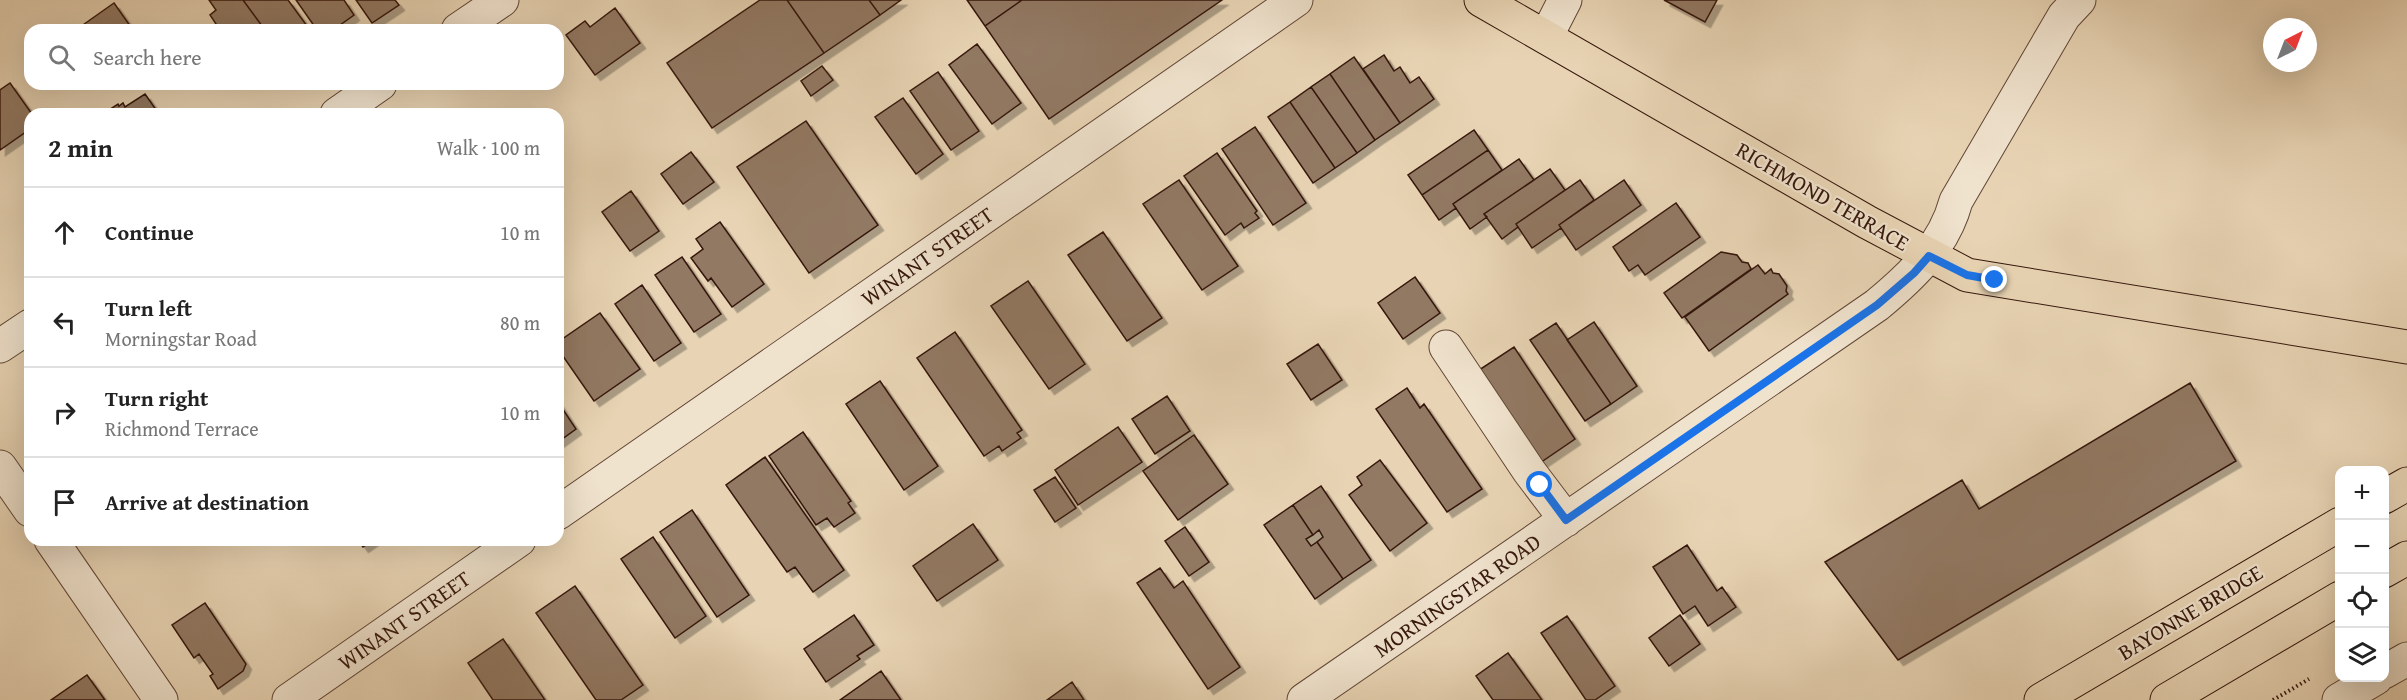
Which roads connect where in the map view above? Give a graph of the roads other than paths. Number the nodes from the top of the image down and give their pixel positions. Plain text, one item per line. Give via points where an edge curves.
1 (502, 0) edge
2 (1296, 0) edge
3 (1481, 0) edge
4 (1565, 0) edge
5 (2079, 0) edge
6 (467, 24) edge
7 (1546, 38) junction
8 (371, 90) edge
9 (345, 108) edge
10 (1929, 256) junction
11 (24, 330) edge
12 (0, 346) edge
13 (2407, 346) edge
14 (1446, 347) dead end
15 (0, 467) edge
16 (2407, 484) edge
17 (2389, 495) edge
18 (24, 501) edge
19 (564, 509) edge
20 (1566, 520) junction
21 (2335, 527) edge
22 (55, 546) edge
23 (510, 546) edge
24 (2407, 558) edge
25 (2389, 569) edge
26 (2335, 601) edge
27 (2407, 659) edge
28 (2389, 670) edge
29 (2369, 682) edge
30 (161, 700) edge
31 (289, 700) edge
32 (1304, 700) edge
33 (2041, 700) edge
34 (2167, 700) edge
35 (2338, 700) edge

1 - 6 street
2 - 19 street, WINANT STREET
3 - 7 main road, RICHMOND TERRACE
4 - 7 street
5 - 10 street, MORNINGSTAR ROAD via 2064,16 1956,201 1950,222
7 - 10 main road, RICHMOND TERRACE
8 - 9 street
10 - 13 main road, RICHMOND TERRACE via 1982,278
10 - 20 street, MORNINGSTAR ROAD via 1877,305
11 - 12 street
14 - 20 street
15 - 18 street
16 - 17 main road
20 - 32 street, MORNINGSTAR ROAD
21 - 33 main road, BAYONNE BRIDGE
22 - 30 street
23 - 31 street, WINANT STREET
24 - 25 main road
26 - 34 main road
27 - 28 street
29 - 35 street

